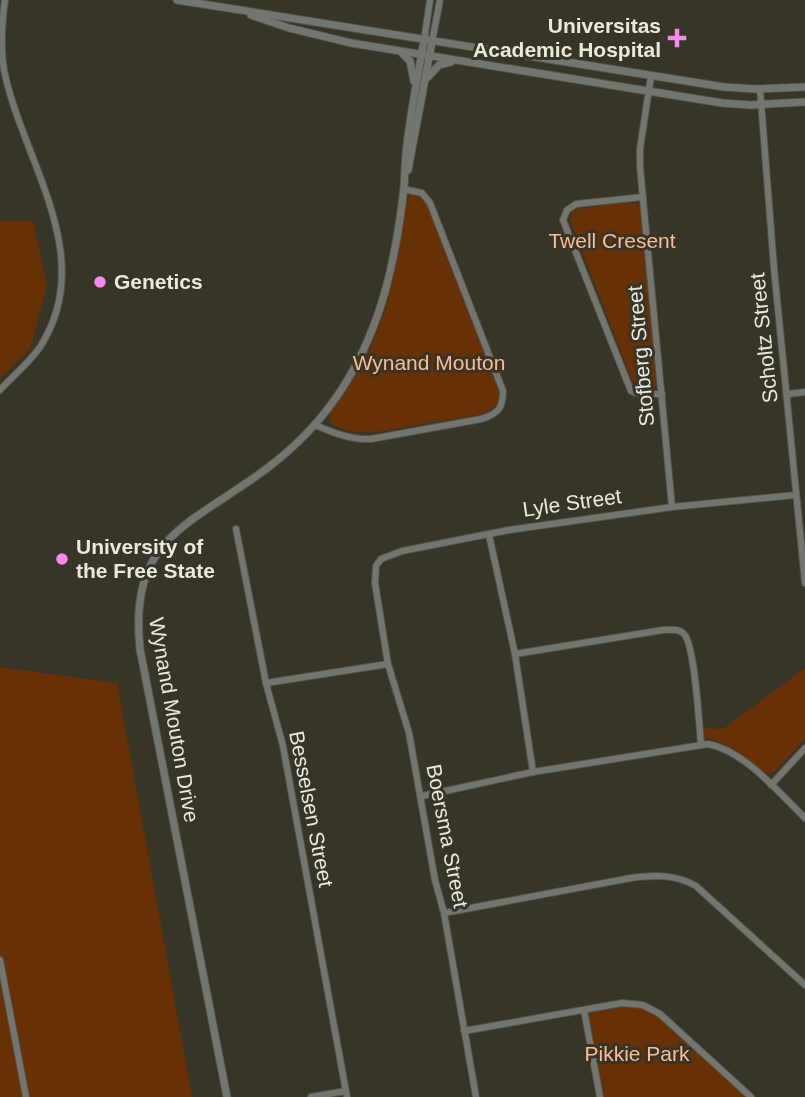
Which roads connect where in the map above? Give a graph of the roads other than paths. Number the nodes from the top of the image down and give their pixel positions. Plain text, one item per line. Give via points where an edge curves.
1 (5, 0) edge
2 (177, 0) edge
3 (430, 0) edge
4 (440, 0) edge
5 (237, 10) junction
6 (428, 41) junction
7 (401, 51) junction
8 (425, 55) junction
9 (462, 61) junction
10 (651, 76) junction
11 (424, 83) junction
12 (805, 87) edge
13 (760, 89) junction
14 (649, 91) junction
15 (415, 92) junction
16 (805, 102) edge
17 (761, 105) junction
18 (403, 188) junction
19 (643, 197) junction
20 (0, 390) edge
21 (805, 392) edge
22 (662, 394) junction
23 (788, 394) junction
24 (315, 425) junction
25 (796, 495) junction
26 (672, 507) junction
27 (236, 529) dead end
28 (489, 535) junction
29 (375, 583) joint
30 (805, 583) edge
31 (514, 653) junction
32 (388, 664) junction
33 (266, 683) junction
34 (701, 744) junction
35 (805, 748) edge
36 (533, 772) junction
37 (771, 785) junction
38 (422, 796) junction
39 (805, 818) edge
40 (444, 913) junction
41 (0, 960) edge
42 (805, 984) edge
43 (584, 1010) junction
44 (464, 1031) junction
45 (346, 1094) edge
46 (26, 1097) edge
47 (227, 1097) edge
48 (311, 1097) edge
49 (476, 1097) edge
50 (600, 1097) edge
51 (751, 1097) edge

1 - 20 street via 4,69 59,234 62,278 58,304 41,345
2 - 5 street
3 - 6 street, Wynand Mouton Drive
4 - 6 street, Wynand Mouton Drive
5 - 6 street
5 - 7 street via 316,35
6 - 8 street, Wynand Mouton Drive
6 - 10 street
7 - 8 street
7 - 15 street via 410,61
8 - 9 street
8 - 11 street, Wynand Mouton Drive
8 - 15 street, Wynand Mouton Drive
9 - 11 street via 439,65
9 - 14 street
10 - 13 street
10 - 14 street, Stofberg Street
11 - 18 street, Wynand Mouton Drive
12 - 13 street
13 - 17 street, Scholtz Street
14 - 17 street
14 - 19 street, Stofberg Street via 640,149
15 - 18 street, Wynand Mouton Drive
16 - 17 street
17 - 23 street, Scholtz Street
18 - 24 street, Wynand Mouton Drive via 393,262 380,313 345,384
18 - 24 street via 422,193 430,203 503,391 501,407 481,419 371,439 354,439
19 - 22 street, Stofberg Street
19 - 22 street via 576,204 563,220 631,391
21 - 23 street
22 - 26 street, Stofberg Street
23 - 25 street, Scholtz Street
24 - 47 street, Wynand Mouton Drive via 263,472 176,531 147,571 138,608 140,649
25 - 26 street, Lyle Street
25 - 30 street, Scholtz Street
26 - 28 street, Lyle Street
27 - 33 street, Besselsen Street
28 - 29 street, Lyle Street via 388,555 376,566
28 - 31 street
29 - 32 street, Boersma Street
31 - 34 street via 675,629 688,642
31 - 36 street
32 - 33 street
32 - 38 street, Boersma Street
33 - 45 street, Besselsen Street via 283,746
34 - 36 street
34 - 37 street via 731,752
35 - 37 street
36 - 38 street
37 - 39 street
38 - 40 street, Boersma Street
40 - 42 street via 631,878 675,877 696,887
40 - 44 street, Boersma Street
41 - 46 street
43 - 44 street
43 - 50 street
43 - 51 street via 622,1003 654,1009
44 - 49 street, Boersma Street
45 - 48 street

